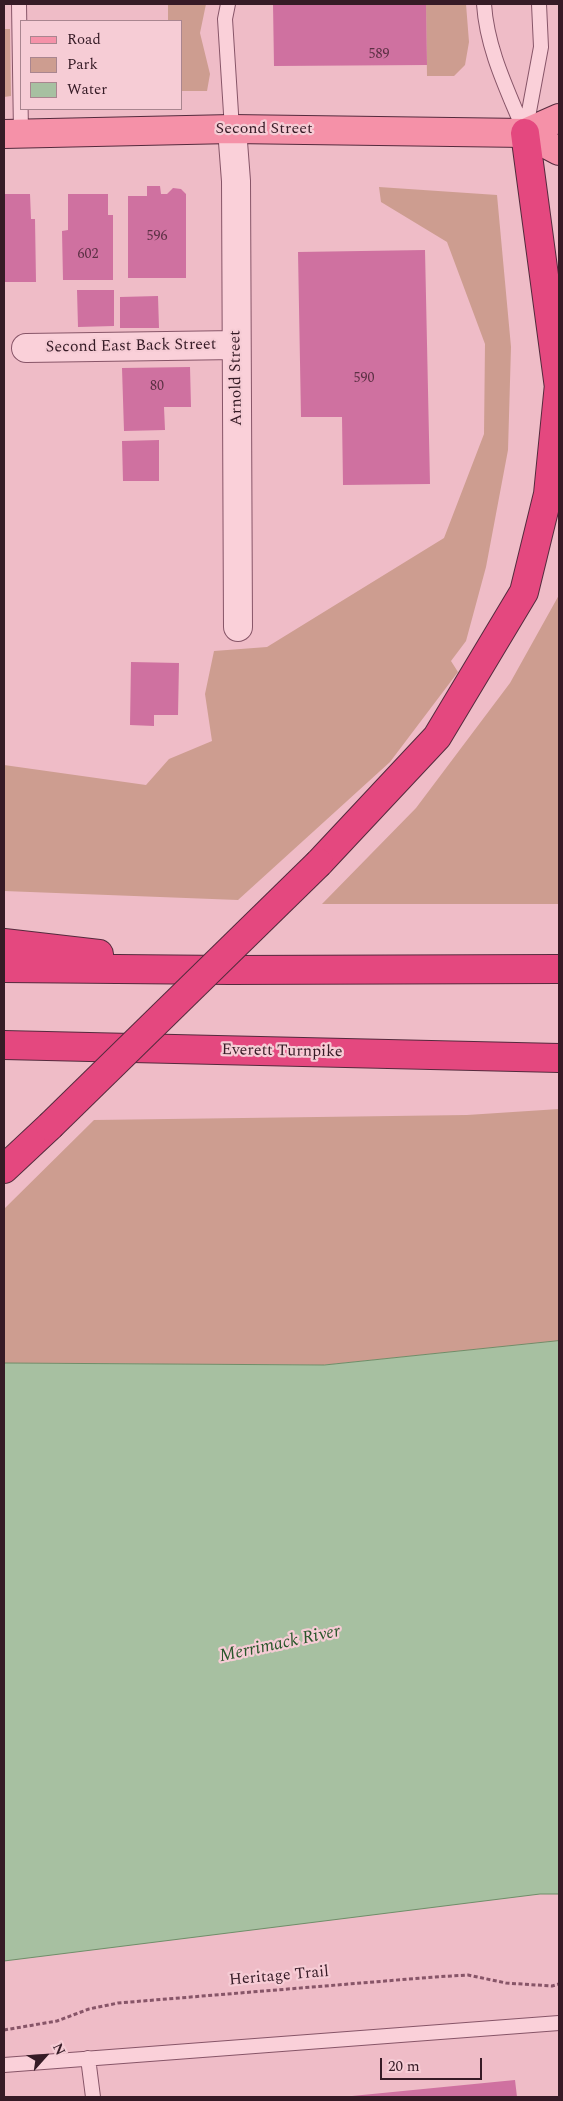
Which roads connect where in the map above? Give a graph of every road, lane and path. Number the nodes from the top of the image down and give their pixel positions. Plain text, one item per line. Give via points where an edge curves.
1 (19, 4) edge
2 (228, 4) edge
3 (484, 4) edge
4 (538, 4) edge
5 (559, 118) edge
6 (232, 129) junction
7 (13, 133) edge
8 (525, 133) junction
9 (559, 151) edge
10 (236, 345) junction
11 (26, 348) dead end
12 (559, 384) edge
13 (559, 388) edge
14 (238, 627) dead end
15 (4, 942) edge
16 (4, 968) edge
17 (559, 969) edge
18 (230, 970) junction
19 (4, 1045) edge
20 (559, 1058) edge
21 (4, 1169) edge
22 (559, 1984) edge
23 (559, 2024) edge
24 (4, 2030) edge
25 (88, 2058) junction
26 (4, 2065) edge
27 (93, 2097) edge

1 - 7 lane
2 - 6 lane via 225,19
3 - 8 lane via 484,19 494,59
4 - 8 lane via 541,47
5 - 8 main road, Second Street
6 - 7 main road, Second Street
6 - 8 main road, Second Street
6 - 10 street, Arnold Street via 236,181
8 - 9 main road, Second Street
8 - 13 highway
10 - 11 street, Second East Back Street
10 - 14 street, Arnold Street
12 - 13 highway
13 - 21 highway, bridge via 548,494 524,592 437,737 319,863
15 - 18 highway
16 - 18 highway
17 - 18 highway
19 - 20 highway, Everett Turnpike
22 - 24 path, Heritage Trail via 506,1983 468,1975 118,2003 57,2021
23 - 25 lane
25 - 26 lane
25 - 27 lane

